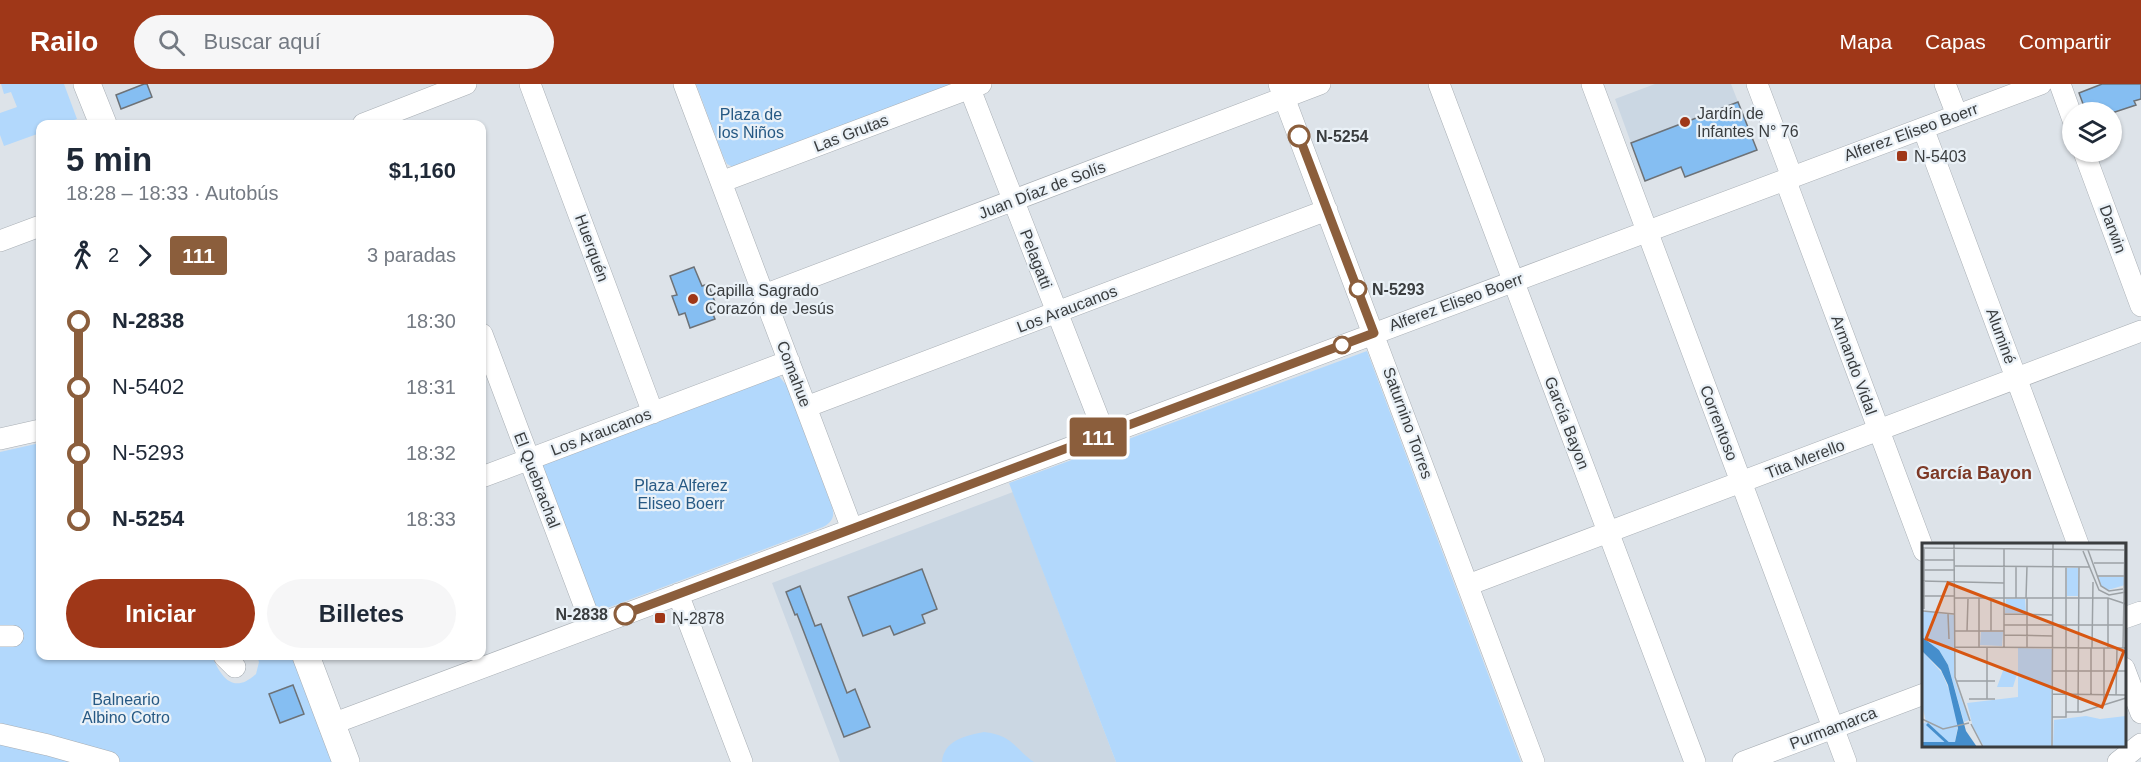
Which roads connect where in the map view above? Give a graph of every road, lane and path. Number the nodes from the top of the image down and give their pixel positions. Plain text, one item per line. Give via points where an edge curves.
1 (87, 84) edge
2 (466, 84) edge
3 (530, 84) edge
4 (684, 84) edge
5 (1320, 84) edge
6 (1439, 84) edge
7 (1592, 84) edge
8 (1757, 84) edge
9 (1945, 84) edge
10 (2041, 84) edge
11 (2060, 84) edge
12 (973, 85) edge
13 (1282, 91) edge
14 (2066, 102) edge
15 (1957, 115) junction
16 (399, 118) edge
17 (101, 120) edge
18 (1923, 128) junction
19 (2088, 162) edge
20 (1788, 178) junction
21 (721, 182) junction
22 (1013, 200) junction
23 (1328, 210) junction
24 (36, 228) edge
25 (1647, 231) junction
26 (0, 241) edge
27 (1514, 281) junction
28 (764, 295) junction
29 (2141, 306) edge
30 (1057, 312) junction
31 (2141, 332) edge
32 (1374, 333) junction
33 (486, 345) edge
34 (789, 361) junction
35 (2017, 378) junction
36 (806, 407) junction
37 (653, 412) junction
38 (36, 431) edge
39 (1878, 431) junction
40 (1105, 435) junction
41 (3, 437) edge
42 (529, 459) junction
43 (486, 475) edge
44 (1741, 483) junction
45 (852, 529) junction
46 (1608, 532) junction
47 (2078, 543) edge
48 (1922, 548) edge
49 (1468, 585) junction
50 (678, 594) junction
51 (2141, 612) edge
52 (2126, 617) edge
53 (592, 626) junction
54 (308, 660) edge
55 (2126, 673) edge
56 (1922, 694) edge
57 (2141, 712) edge
58 (332, 724) junction
59 (1833, 728) junction
60 (0, 734) edge
61 (2141, 744) edge
62 (109, 762) edge
63 (346, 762) edge
64 (742, 762) edge
65 (1534, 762) edge
66 (1695, 762) edge
67 (1743, 762) edge
68 (1846, 762) edge
69 (2118, 762) edge

1 - 17 main road
2 - 16 street
3 - 37 street, Huerquén
4 - 21 street, Comahue
5 - 13 street, Juan Díaz de Solís
6 - 27 street, García Bayon
7 - 25 street, Correntoso
8 - 20 street, Armando Vidal
9 - 15 street
10 - 15 street, Alferez Eliseo Boerr
11 - 14 street
12 - 21 street, Las Grutas
12 - 22 street, Pelagatti
13 - 22 street, Juan Díaz de Solís
13 - 23 street, Saturnino Torres
15 - 18 street, Alferez Eliseo Boerr
18 - 20 street, Alferez Eliseo Boerr
18 - 35 street, Aluminé
19 - 29 street, Darwin
20 - 25 street, Alferez Eliseo Boerr
20 - 39 street, Armando Vidal
21 - 28 street, Comahue
22 - 28 street, Juan Díaz de Solís
22 - 30 street, Pelagatti
23 - 30 street, Los Araucanos
23 - 32 street, Saturnino Torres
24 - 26 street
25 - 27 street, Alferez Eliseo Boerr
25 - 44 street, Correntoso
27 - 32 street, Alferez Eliseo Boerr
27 - 46 street, García Bayon
28 - 34 street, Comahue
30 - 36 street, Los Araucanos
30 - 40 street, Pelagatti
31 - 35 street, Tita Merello
32 - 40 street, Alferez Eliseo Boerr
32 - 49 street, Saturnino Torres
33 - 42 street, El Quebrachal
34 - 36 street, Comahue
34 - 37 street, Los Araucanos
35 - 39 street, Tita Merello
35 - 47 street, Aluminé
36 - 45 street, Comahue
37 - 42 street, Los Araucanos
38 - 41 street
39 - 44 street, Tita Merello
39 - 48 street, Armando Vidal
40 - 45 street, Alferez Eliseo Boerr
42 - 43 street, Los Araucanos
42 - 53 street, El Quebrachal
44 - 46 street, Tita Merello
44 - 59 street, Correntoso
45 - 50 street, Alferez Eliseo Boerr
46 - 49 street, Tita Merello
46 - 66 street, García Bayon
49 - 65 street, Saturnino Torres
50 - 53 street, Alferez Eliseo Boerr
50 - 64 street
51 - 52 street
53 - 58 street, Alferez Eliseo Boerr
54 - 58 main road
55 - 57 street
56 - 59 street, Purmamarca
58 - 63 main road
59 - 67 street, Purmamarca
59 - 68 street, Correntoso
60 - 62 street
61 - 69 street

